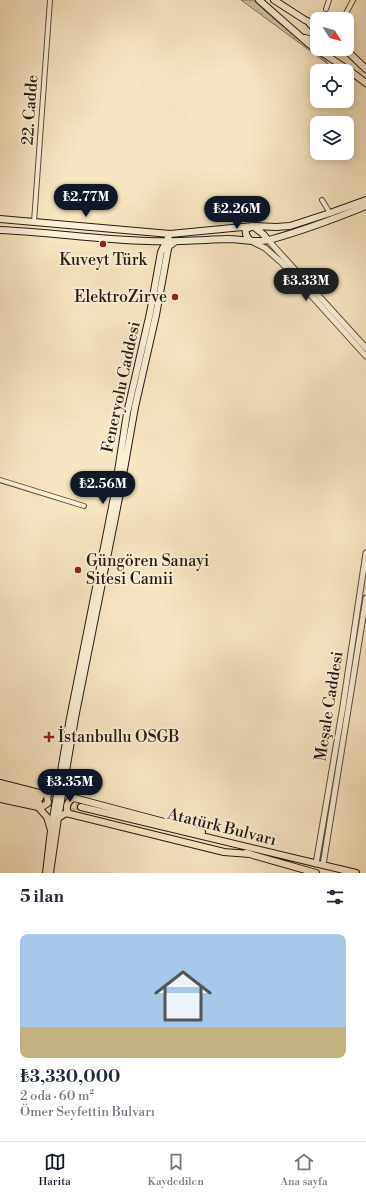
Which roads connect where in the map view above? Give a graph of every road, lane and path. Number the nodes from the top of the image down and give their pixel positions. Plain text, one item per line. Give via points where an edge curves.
1 (50, 0) edge
2 (259, 0) edge
3 (274, 0) edge
4 (329, 0) edge
5 (353, 0) edge
6 (326, 9) dead end
7 (347, 12) edge
8 (305, 20) junction
9 (310, 22) edge
10 (295, 31) junction
11 (352, 56) edge
12 (329, 57) joint
13 (366, 70) edge
14 (366, 83) edge
15 (322, 200) dead end
16 (366, 200) edge
17 (366, 206) edge
18 (330, 213) junction
19 (0, 219) edge
20 (34, 222) junction
21 (253, 226) junction
22 (231, 228) junction
23 (0, 230) edge
24 (170, 234) junction
25 (236, 239) junction
26 (250, 240) junction
27 (268, 240) junction
28 (147, 241) junction
29 (166, 241) junction
30 (175, 242) junction
31 (161, 253) junction
32 (366, 348) edge
33 (366, 356) edge
34 (0, 480) edge
35 (84, 506) dead end
36 (366, 553) edge
37 (366, 598) edge
38 (0, 783) edge
39 (62, 784) junction
40 (0, 788) edge
41 (0, 794) edge
42 (47, 795) junction
43 (0, 798) edge
44 (74, 798) junction
45 (39, 803) junction
46 (70, 814) junction
47 (58, 818) junction
48 (51, 830) junction
49 (234, 843) junction
50 (250, 854) junction
51 (319, 864) junction
52 (46, 873) edge
53 (50, 873) edge
54 (314, 873) edge
55 (356, 873) edge

1 - 20 street, 22. Cadde
2 - 10 main road
3 - 8 main road
4 - 6 street
5 - 7 street
8 - 9 main road
8 - 10 main road via 316,30 314,39 309,40
10 - 12 main road
11 - 13 main road
12 - 14 main road
15 - 18 street
16 - 18 main road
17 - 27 main road via 315,226
18 - 21 main road via 290,226
19 - 20 main road
20 - 24 main road
21 - 22 main road
21 - 26 main road via 246,229 247,238
21 - 27 main road
22 - 24 main road
22 - 25 main road via 239,233
23 - 28 main road
24 - 29 main road, Feneryolu Caddesi
25 - 26 main road
25 - 30 main road
26 - 27 main road
26 - 33 street via 265,248 277,259
27 - 32 street
28 - 29 main road
28 - 31 main road via 153,242
29 - 30 main road
29 - 31 main road, Feneryolu Caddesi
30 - 39 main road, Feneryolu Caddesi via 168,249 135,407 120,498
31 - 39 main road, Feneryolu Caddesi via 74,687
34 - 35 street
36 - 51 street, Meşale Caddesi
37 - 51 street, Meşale Caddesi
38 - 42 main road
39 - 42 main road
39 - 44 main road
39 - 47 main road, Feneryolu Caddesi
39 - 48 main road, Feneryolu Caddesi
40 - 45 main road
41 - 45 main road
42 - 45 main road via 48,803 42,807
43 - 45 main road
44 - 46 main road via 67,806
44 - 49 main road via 211,834
45 - 48 main road via 47,816
46 - 47 main road via 64,813
46 - 50 main road via 224,852
47 - 53 main road
48 - 52 main road
49 - 50 main road, Atatürk Bulvarı via 80,809
49 - 51 main road, Atatürk Bulvarı
50 - 54 main road, Atatürk Bulvarı
51 - 54 main road
51 - 55 main road, Atatürk Bulvarı

